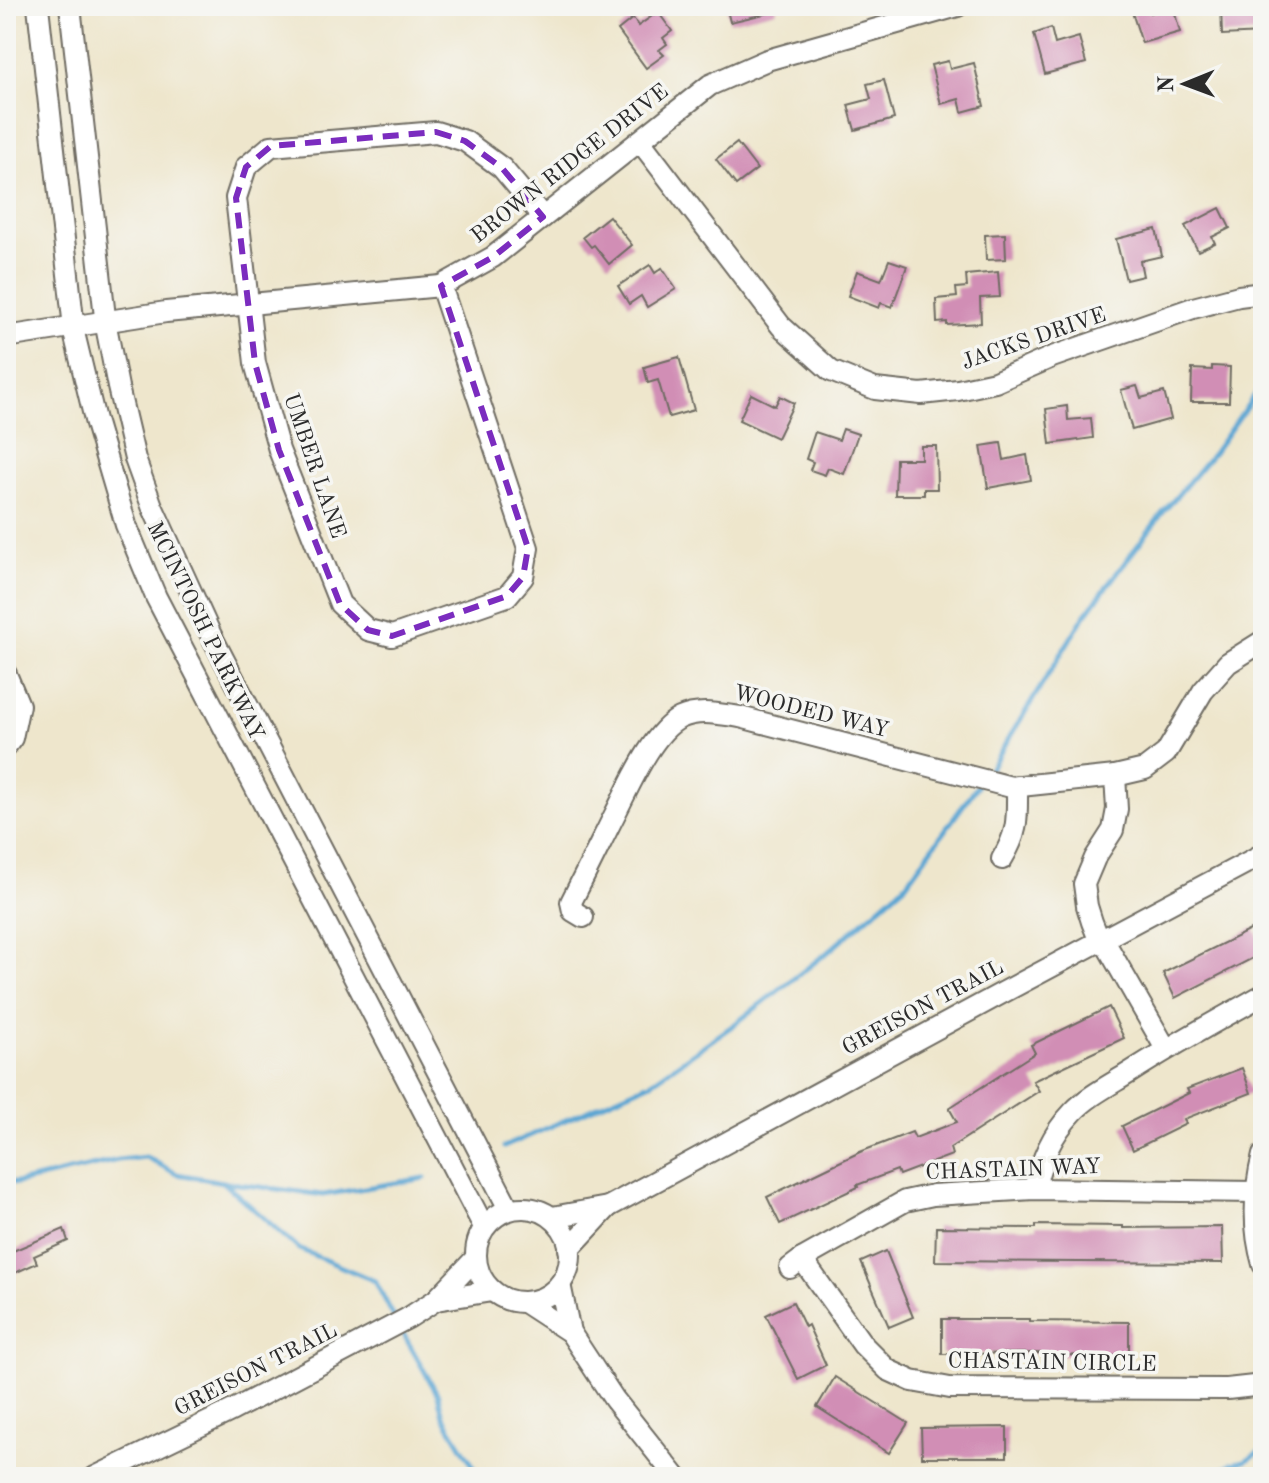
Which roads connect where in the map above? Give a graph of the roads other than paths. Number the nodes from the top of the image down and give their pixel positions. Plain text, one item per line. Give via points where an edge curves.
1 (38, 6) edge
2 (70, 6) edge
3 (958, 6) edge
4 (640, 141) junction
5 (543, 217) junction
6 (441, 286) junction
7 (1263, 293) edge
8 (247, 305) junction
9 (106, 321) junction
10 (73, 326) junction
11 (6, 337) edge
12 (1263, 641) edge
13 (6, 674) edge
14 (6, 746) edge
15 (1115, 776) junction
16 (1017, 786) junction
17 (1263, 854) edge
18 (1002, 859) dead end
19 (583, 917) dead end
20 (1103, 939) junction
21 (1263, 995) edge
22 (1166, 1049) junction
23 (1263, 1155) edge
24 (1034, 1189) junction
25 (1256, 1192) junction
26 (608, 1207) junction
27 (509, 1209) junction
28 (552, 1217) junction
29 (484, 1227) junction
30 (569, 1249) junction
31 (475, 1259) junction
32 (796, 1263) joint
33 (1263, 1264) edge
34 (560, 1284) junction
35 (492, 1291) junction
36 (436, 1300) junction
37 (524, 1302) junction
38 (570, 1332) junction
39 (1263, 1385) edge
40 (95, 1477) edge
41 (676, 1477) edge

1 - 10 street, MCINTOSH PARKWAY
2 - 9 street, MCINTOSH PARKWAY
3 - 4 street, BROWN RIDGE DRIVE via 767,60 710,85
4 - 5 street, BROWN RIDGE DRIVE
4 - 7 street, JACKS DRIVE via 781,326 831,371 875,389 921,394 995,382 1193,308
5 - 6 street, BROWN RIDGE DRIVE via 493,257
5 - 8 street, UMBER LANE via 502,168 465,141 436,132 271,146 246,167 236,198
6 - 8 street, BROWN RIDGE DRIVE
6 - 8 street, UMBER LANE via 528,548 523,577 507,596 392,636 368,630 340,604 279,450 255,363
8 - 9 street, BROWN RIDGE DRIVE
9 - 10 street, BROWN RIDGE DRIVE
9 - 27 street, MCINTOSH PARKWAY via 135,459 152,506 210,633
10 - 11 street, BROWN RIDGE DRIVE
10 - 29 street, MCINTOSH PARKWAY via 126,525 156,597
12 - 15 street, WOODED WAY via 1228,663 1203,691 1166,753 1145,769
13 - 14 street via 19,705
15 - 16 street, WOODED WAY
15 - 20 street via 1113,830 1084,884 1092,922
16 - 18 street via 1017,827
16 - 19 street, WOODED WAY via 740,717 695,712 677,719 644,757 571,902 573,911
17 - 20 street, GREISON TRAIL
20 - 22 street
20 - 26 street, GREISON TRAIL
21 - 22 street
22 - 24 street via 1074,1111 1042,1159
23 - 25 street
24 - 25 street, CHASTAIN WAY
24 - 32 street, CHASTAIN WAY via 905,1201
25 - 33 street via 1257,1244
26 - 28 street, GREISON TRAIL
26 - 30 street, GREISON TRAIL
27 - 28 street via 524,1207
27 - 29 street
28 - 30 street
29 - 31 street
30 - 34 street
31 - 35 street
31 - 36 street, GREISON TRAIL
32 - 39 street, CHASTAIN CIRCLE via 863,1345 888,1370 912,1381 950,1388
34 - 37 street via 538,1300
34 - 38 street
35 - 36 street, GREISON TRAIL
35 - 37 street
36 - 40 street, GREISON TRAIL via 233,1410
37 - 38 street
38 - 41 street via 614,1399

